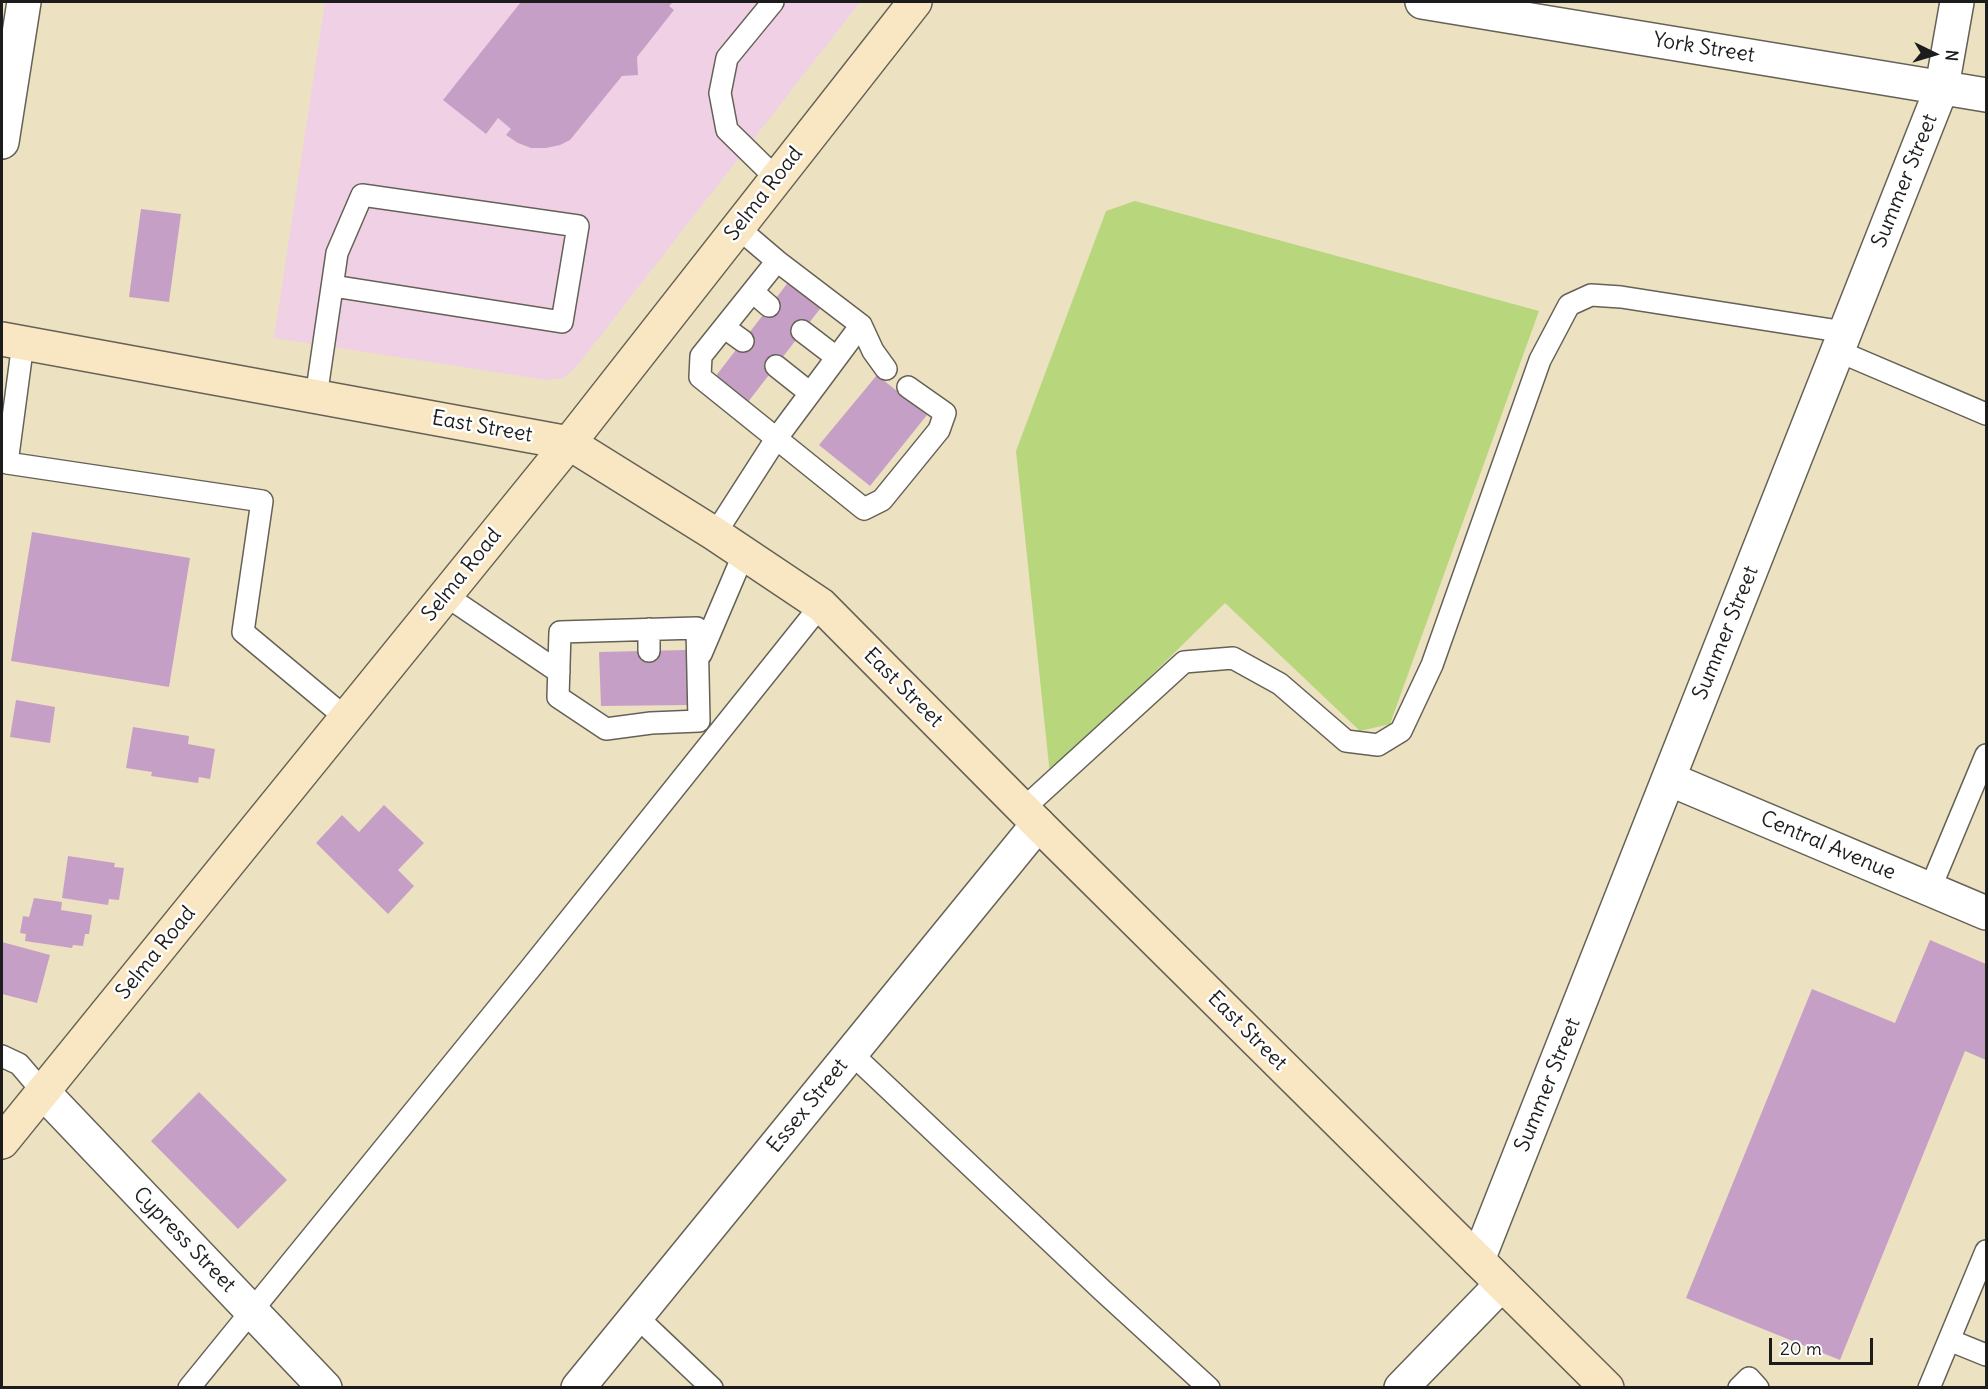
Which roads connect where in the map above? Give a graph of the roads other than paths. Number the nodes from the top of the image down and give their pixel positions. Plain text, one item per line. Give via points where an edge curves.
1 (24, 2) edge
2 (772, 2) edge
3 (915, 2) edge
4 (1422, 2) edge
5 (1957, 2) edge
6 (1942, 87) junction
7 (1986, 95) edge
8 (5, 101) edge
9 (2, 142) edge
10 (776, 178) junction
11 (737, 227) junction
12 (777, 261) junction
13 (333, 286) junction
14 (753, 292) junction
15 (769, 306) dead end
16 (861, 325) junction
17 (725, 327) junction
18 (802, 331) dead end
19 (12, 341) edge
20 (742, 341) dead end
21 (1841, 342) junction
22 (836, 357) junction
23 (776, 366) dead end
24 (886, 369) dead end
25 (908, 387) dead end
26 (810, 393) junction
27 (316, 397) junction
28 (1986, 414) edge
29 (776, 439) junction
30 (568, 443) junction
31 (715, 534) junction
32 (744, 553) junction
33 (445, 595) junction
34 (821, 605) junction
35 (649, 629) junction
36 (649, 651) dead end
37 (698, 660) junction
38 (559, 672) junction
39 (346, 718) junction
40 (1986, 755) edge
41 (1669, 779) junction
42 (1030, 816) junction
43 (1930, 889) junction
44 (1986, 913) edge
45 (851, 1053) junction
46 (2, 1056) edge
47 (43, 1092) junction
48 (2, 1142) edge
49 (1986, 1251) edge
50 (1478, 1260) junction
51 (1502, 1284) junction
52 (251, 1310) junction
53 (636, 1316) junction
54 (1949, 1340) junction
55 (1986, 1355) edge
56 (189, 1388) edge
57 (324, 1388) edge
58 (578, 1388) edge
59 (712, 1388) edge
60 (1209, 1388) edge
61 (1401, 1388) edge
62 (1607, 1388) edge
63 (1739, 1388) edge
64 (1758, 1388) edge
65 (1929, 1388) edge

1 - 8 street
2 - 10 lane via 727,58 720,93 727,130
3 - 10 street, Selma Road
4 - 6 street, York Street
5 - 6 street, Summer Street
6 - 7 street, York Street
6 - 21 street, Summer Street
8 - 9 street
10 - 11 street, Selma Road
11 - 12 lane
11 - 30 street, Selma Road
12 - 14 lane
12 - 16 lane
13 - 13 lane via 337,252 363,195 578,226 562,322
13 - 27 lane
14 - 15 lane
14 - 17 lane
16 - 22 lane
16 - 24 lane
17 - 20 lane
17 - 29 lane via 701,356 700,377
18 - 22 lane
19 - 27 street, East Street
19 - 39 lane via 7,463 262,501 243,632
21 - 28 lane
21 - 41 street, Summer Street
21 - 42 lane via 1621,297 1591,295 1569,305 1540,360 1432,664 1401,731 1378,745 1346,741 1280,684 1233,658 1184,662
22 - 26 lane
23 - 26 lane
25 - 29 lane via 945,413 939,430 882,500 864,509
26 - 29 lane
27 - 30 street, East Street
29 - 31 lane
30 - 31 street, East Street
30 - 33 street, Selma Road
31 - 32 street, East Street
32 - 34 street, East Street
32 - 37 lane
33 - 38 lane
33 - 39 street, Selma Road
34 - 42 street, East Street
34 - 52 lane
35 - 36 lane
35 - 37 lane via 697,628
35 - 38 lane via 560,632
37 - 38 lane via 699,721 651,714 606,729 558,698
39 - 47 street, Selma Road
40 - 43 lane
41 - 43 street, Central Avenue
41 - 50 street, Summer Street
42 - 45 street, Essex Street
42 - 50 street, East Street
43 - 44 street, Central Avenue
45 - 53 street, Essex Street
45 - 60 lane
46 - 47 lane via 20,1064
47 - 48 street, Selma Road
47 - 52 street, Cypress Street
49 - 54 lane
50 - 51 street, East Street
51 - 61 street
51 - 62 street, East Street
52 - 56 lane
52 - 57 street, Cypress Street
53 - 58 street, Essex Street
53 - 59 lane
54 - 55 lane
54 - 65 lane
63 - 64 lane via 1749,1378

